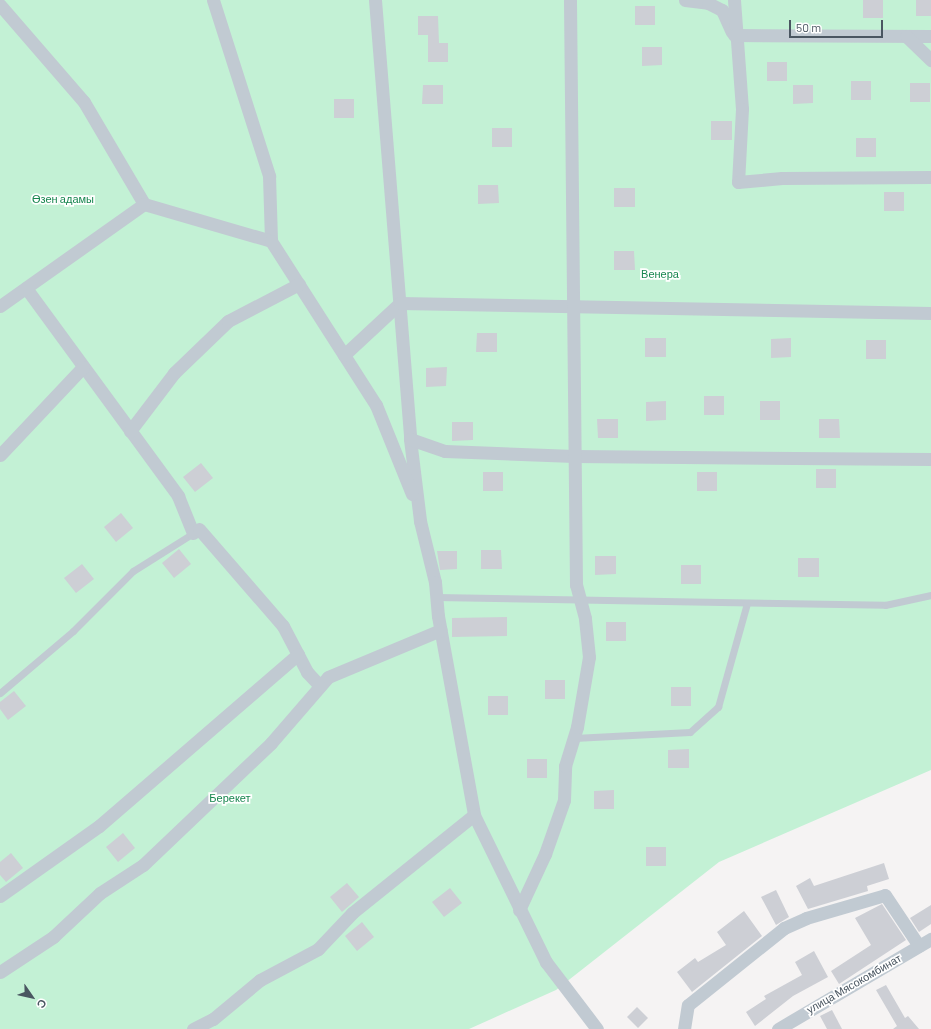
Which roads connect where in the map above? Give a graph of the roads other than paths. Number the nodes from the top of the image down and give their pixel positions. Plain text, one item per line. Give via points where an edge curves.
1 (213, 0) edge
2 (375, 0) edge
3 (570, 0) edge
4 (685, 0) edge
5 (734, 0) edge
6 (0, 5) edge
7 (734, 35) junction
8 (906, 36) junction
9 (931, 36) edge
10 (931, 60) edge
11 (931, 177) edge
12 (144, 204) junction
13 (271, 241) junction
14 (299, 284) junction
15 (26, 288) junction
16 (400, 303) junction
17 (0, 306) edge
18 (575, 306) junction
19 (931, 312) edge
20 (344, 355) junction
21 (83, 367) junction
22 (130, 431) junction
23 (410, 439) junction
24 (0, 455) edge
25 (574, 456) junction
26 (931, 459) edge
27 (419, 511) junction
28 (196, 531) junction
29 (931, 595) edge
30 (436, 597) junction
31 (580, 600) junction
32 (747, 603) junction
33 (441, 630) junction
34 (298, 654) junction
35 (320, 686) junction
36 (0, 693) edge
37 (574, 738) junction
38 (474, 815) junction
39 (0, 896) edge
40 (519, 910) junction
41 (931, 939) edge
42 (919, 946) junction
43 (0, 972) edge
44 (193, 1029) edge
45 (597, 1029) edge
46 (684, 1029) edge
47 (778, 1029) edge

1 - 13 street via 269,176
2 - 16 street
3 - 18 street
4 - 7 street via 708,3 722,10
5 - 7 street
6 - 12 street via 84,102
7 - 8 street
7 - 11 street via 742,109 738,182 782,178
8 - 9 street
8 - 10 street
12 - 13 street
12 - 15 street
13 - 14 street
14 - 20 street
14 - 22 street via 228,321 174,372
15 - 17 street
15 - 21 street
16 - 18 street
16 - 20 street
16 - 23 street
18 - 19 street
18 - 25 street
20 - 27 street via 376,405
21 - 22 street
21 - 24 street
22 - 28 street via 178,496
23 - 25 street via 445,451
23 - 27 street
25 - 26 street
25 - 31 street via 576,585
27 - 30 street
28 - 34 street via 284,626
28 - 36 lane via 133,571 73,631
29 - 32 lane via 885,605
30 - 31 lane
30 - 33 street
31 - 32 lane
31 - 37 street via 589,657
32 - 37 lane via 718,707 690,732
33 - 35 street via 328,677
33 - 38 street
34 - 35 street via 307,672
34 - 39 street via 99,826
35 - 43 street via 271,743 143,865 100,893 53,937
37 - 40 street via 565,766 564,800 545,854
38 - 40 street
38 - 44 street via 352,912 318,949 260,980 213,1019
40 - 45 street via 546,962
41 - 42 street, улица Мясокомбинат
42 - 46 street via 885,895 806,918 784,928 688,1005
42 - 47 street, улица Мясокомбинат

